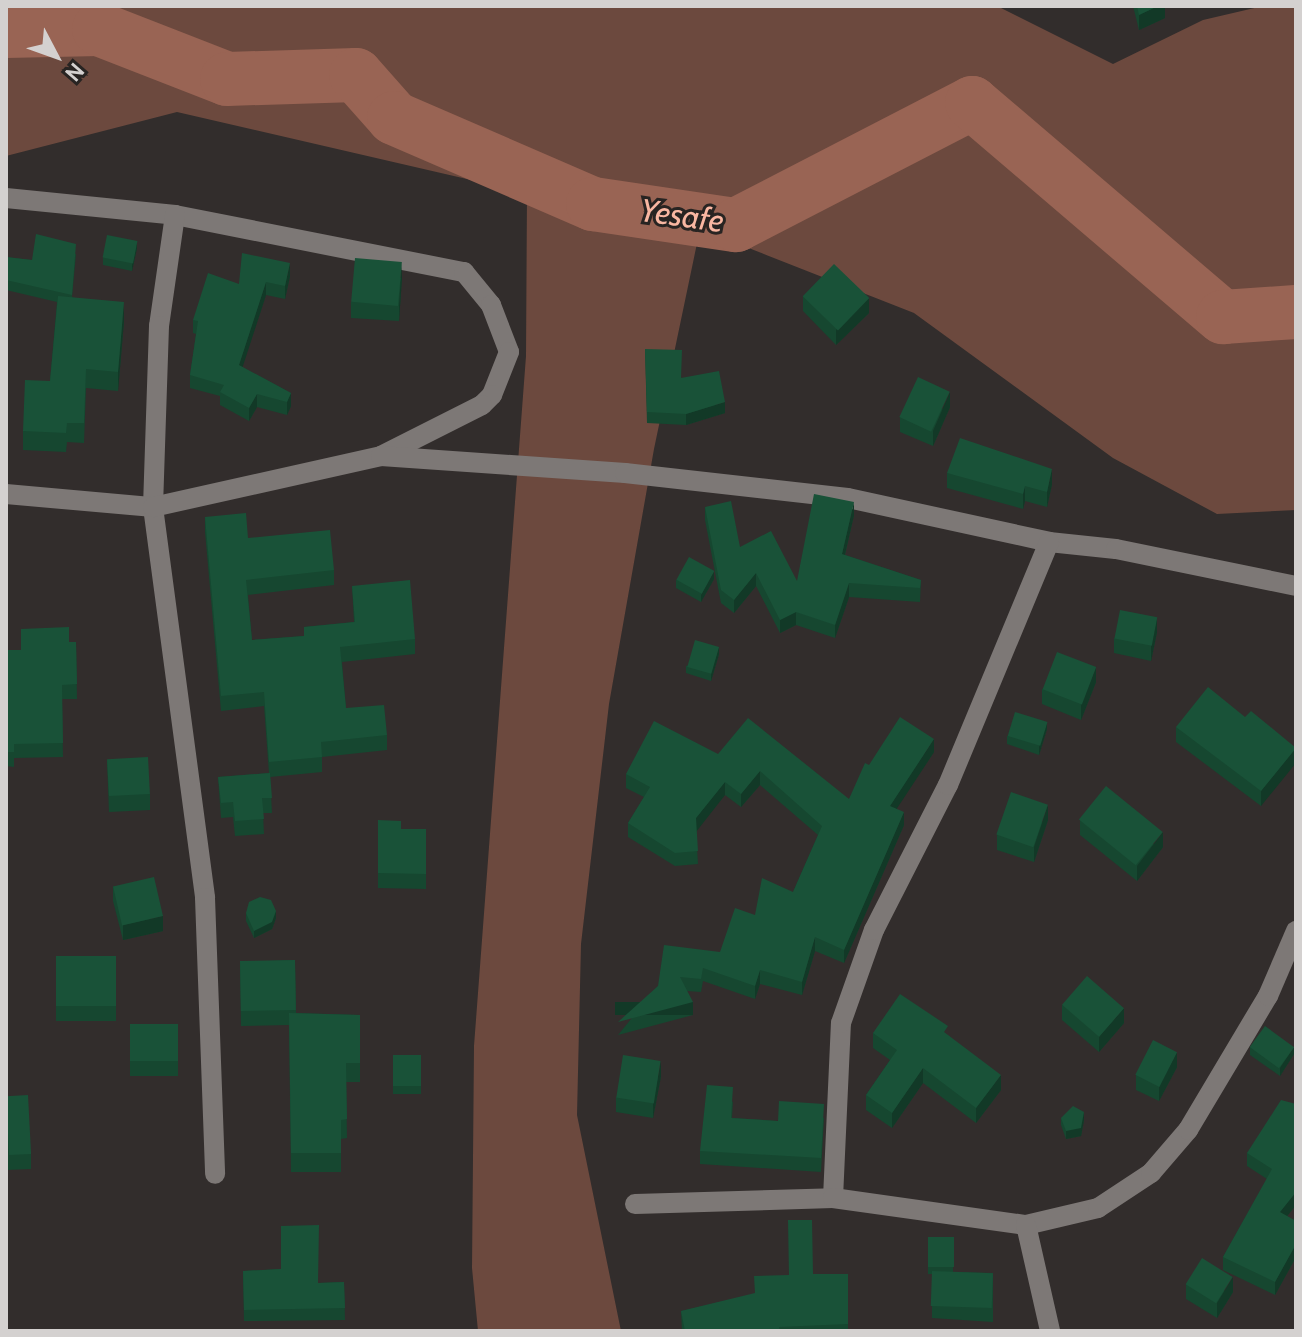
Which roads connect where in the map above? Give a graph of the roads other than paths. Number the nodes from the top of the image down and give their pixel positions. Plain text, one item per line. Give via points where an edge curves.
1 (6, 198) edge
2 (175, 215) junction
3 (381, 456) junction
4 (6, 494) edge
5 (153, 507) junction
6 (1049, 542) junction
7 (1296, 586) edge
8 (1296, 931) edge
9 (215, 1174) dead end
10 (833, 1198) junction
11 (635, 1204) dead end
12 (1026, 1225) junction
13 (1050, 1331) edge

1 - 2 street
2 - 3 street via 464,272 491,305 509,352 492,395
2 - 5 street via 159,326
3 - 5 street
3 - 6 street via 625,473 848,498
4 - 5 street
5 - 9 street via 205,898
6 - 7 street via 1116,549
6 - 10 street via 948,785 874,930 841,1023
8 - 12 street via 1252,1023 1188,1130 1151,1173 1098,1208
10 - 11 street
10 - 12 street
12 - 13 street

